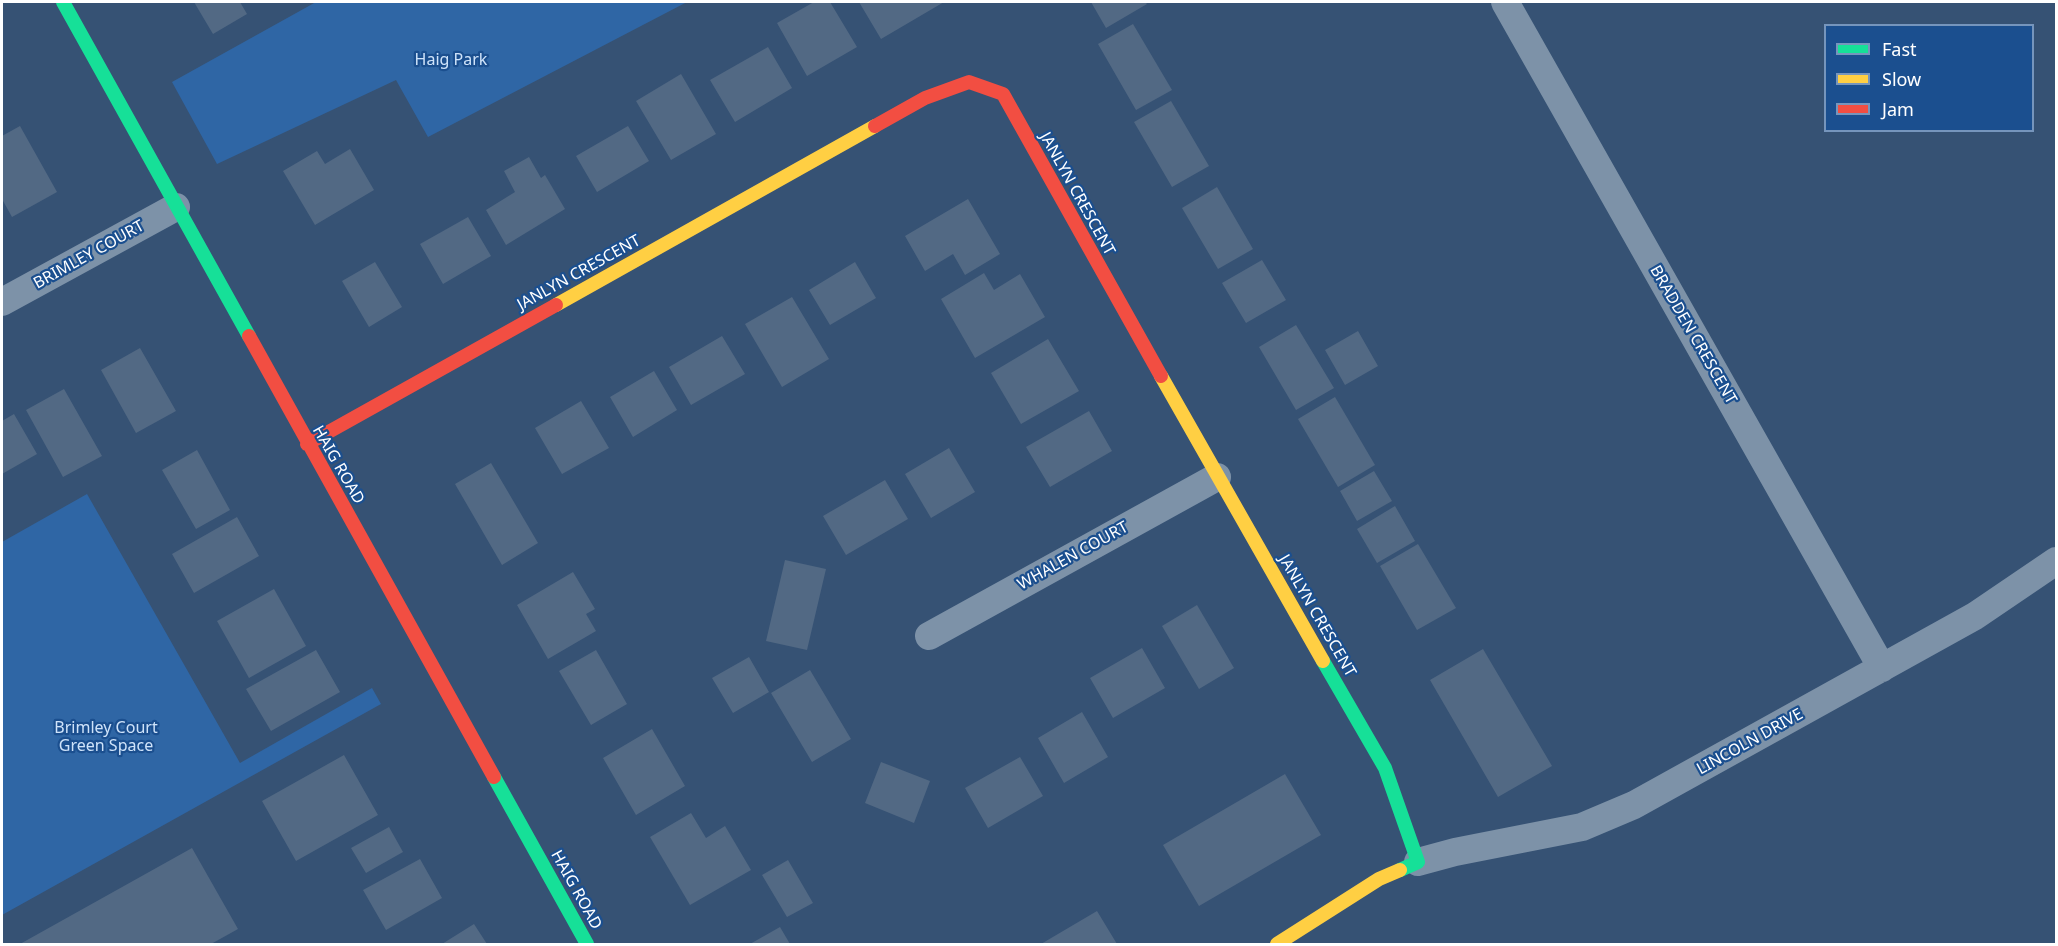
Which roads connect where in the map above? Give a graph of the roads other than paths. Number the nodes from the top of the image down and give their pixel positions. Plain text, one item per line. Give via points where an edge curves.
1 (63, 2) edge
2 (1505, 2) edge
3 (176, 207) junction
4 (2, 302) edge
5 (307, 444) junction
6 (1217, 477) junction
7 (2056, 561) edge
8 (929, 636) dead end
9 (1882, 668) junction
10 (1418, 862) junction
11 (587, 945) edge
12 (1277, 945) edge

1 - 3 street, HAIG ROAD
2 - 9 street, BRADDEN CRESCENT
3 - 4 street, BRIMLEY COURT
3 - 5 street, HAIG ROAD
5 - 6 street, JANLYN CRESCENT via 925,98 969,82 1003,94
5 - 11 street, HAIG ROAD
6 - 8 street, WHALEN COURT
6 - 10 street, JANLYN CRESCENT via 1386,768
7 - 9 street, LINCOLN DRIVE via 1975,616
9 - 10 street, LINCOLN DRIVE via 1688,777 1613,814 1581,827
10 - 12 street via 1379,879

